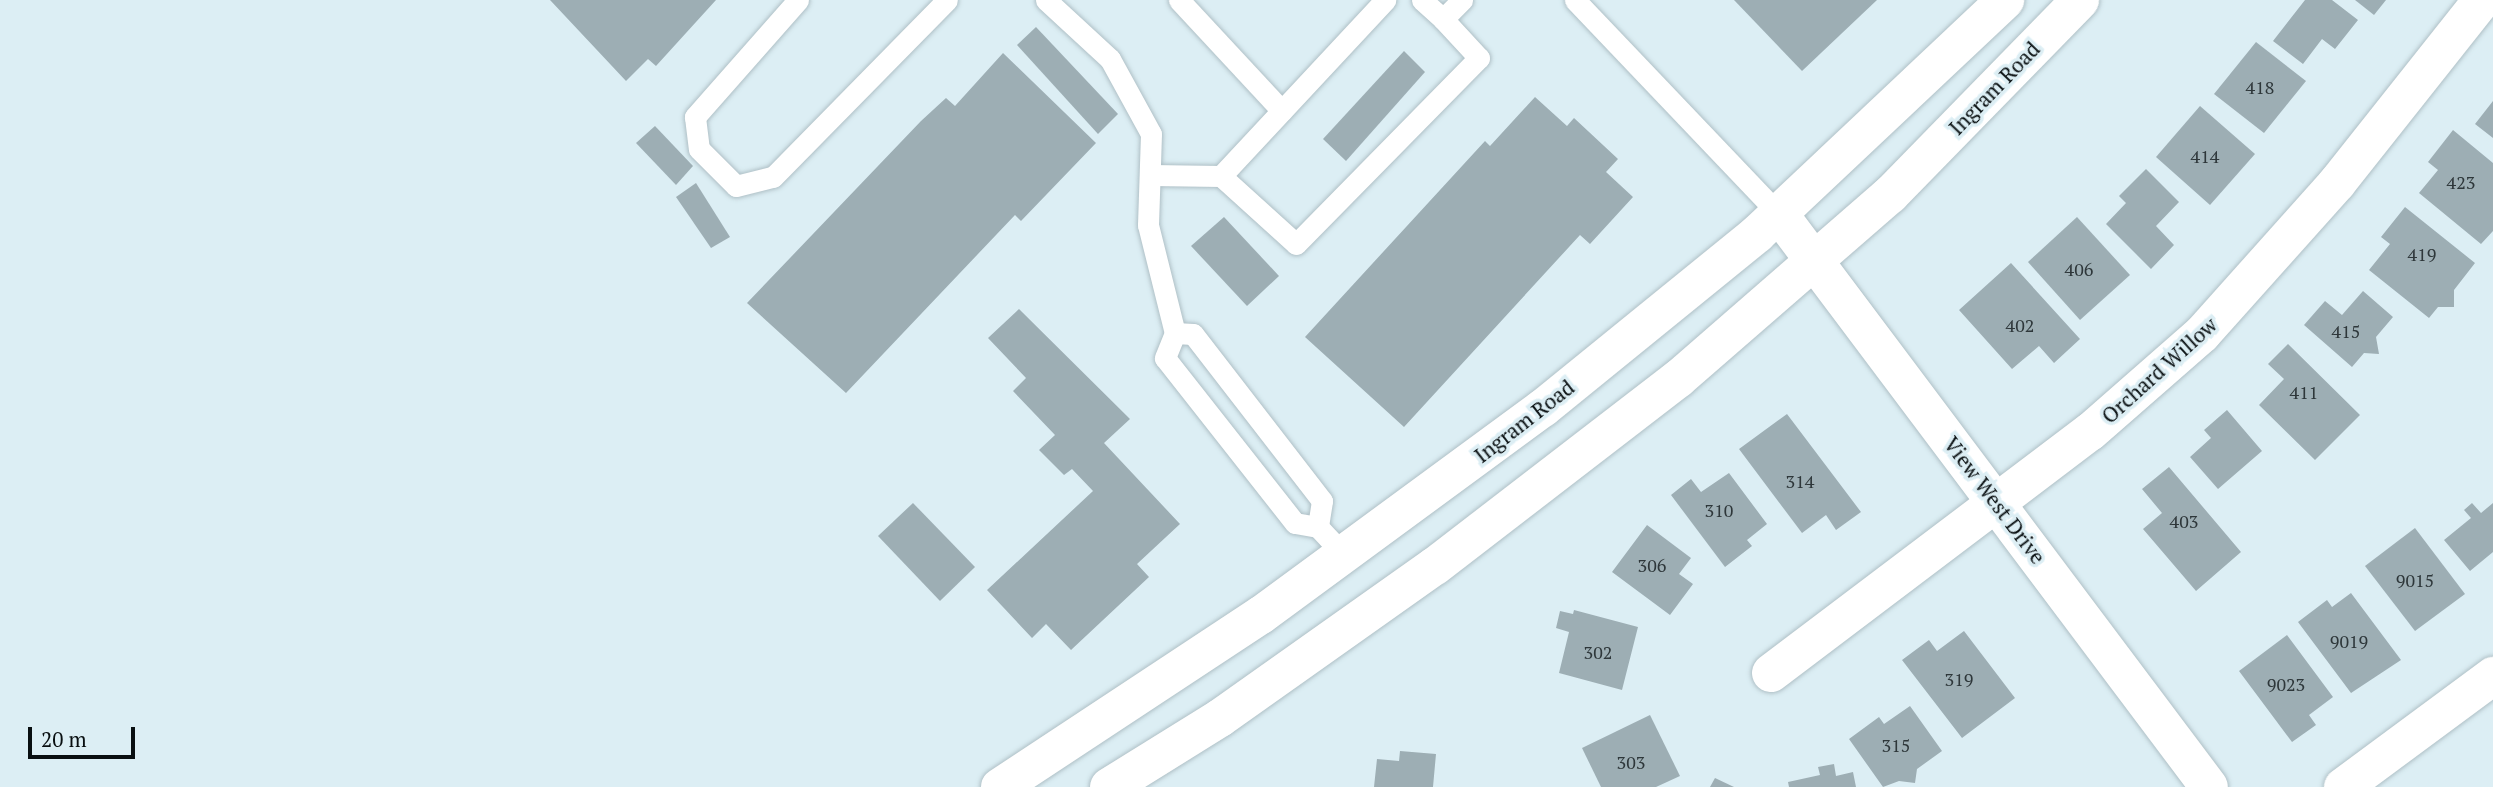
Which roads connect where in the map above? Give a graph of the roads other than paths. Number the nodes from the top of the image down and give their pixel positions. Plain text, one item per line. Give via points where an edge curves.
1 (798, 0) edge
2 (947, 0) edge
3 (1046, 0) edge
4 (1179, 0) edge
5 (1385, 0) edge
6 (1422, 0) edge
7 (1462, 0) edge
8 (1575, 0) edge
9 (2005, 0) edge
10 (2080, 0) edge
11 (2482, 0) edge
12 (1443, 19) junction
13 (1282, 111) junction
14 (1150, 175) junction
15 (1221, 176) junction
16 (1779, 214) junction
17 (1815, 263) junction
18 (1174, 333) junction
19 (1257, 416) junction
20 (1228, 439) junction
21 (1997, 501) junction
22 (1318, 527) junction
23 (1345, 555) junction
24 (1771, 673) dead end
25 (2493, 676) edge
26 (1000, 787) edge
27 (1109, 787) edge
28 (2209, 787) edge
29 (2343, 787) edge

1 - 2 lane via 695,117 699,149 736,186 773,177
3 - 14 lane via 1110,59 1151,134
4 - 13 lane
5 - 13 lane
6 - 12 lane
7 - 12 lane
8 - 16 lane
9 - 16 main road, Ingram Road
10 - 17 main road, Ingram Road via 1890,195
11 - 21 main road, Orchard Willow via 2337,183 2202,334 2090,432
12 - 15 lane via 1479,58 1296,244
13 - 15 lane
14 - 15 lane
14 - 18 lane via 1148,225
16 - 17 main road, View West Drive
16 - 23 main road, Ingram Road via 1544,408
17 - 21 main road, View West Drive
17 - 27 main road, Ingram Road via 1678,379 1435,566 1220,718
18 - 19 lane via 1194,334
18 - 20 lane via 1165,358
19 - 20 lane
19 - 22 lane via 1322,501
20 - 22 lane via 1294,523
21 - 24 main road, Orchard Willow
21 - 28 main road, View West Drive
22 - 23 lane
23 - 26 main road, Ingram Road
25 - 29 main road

